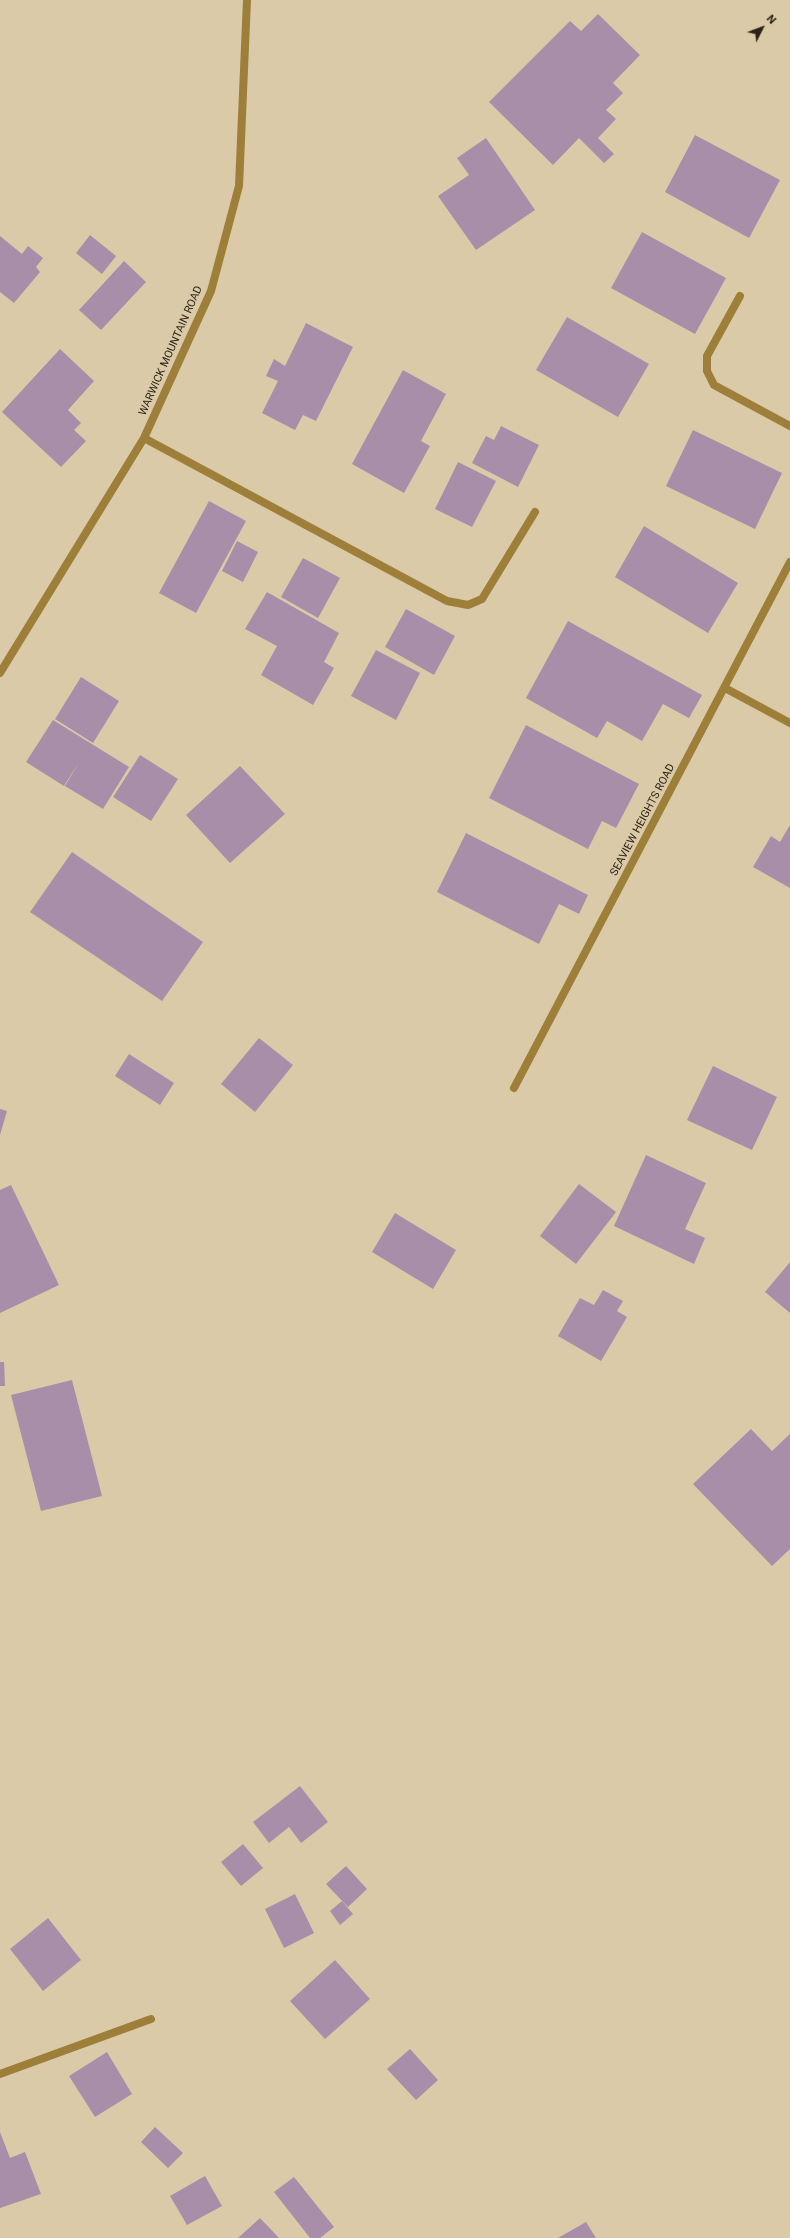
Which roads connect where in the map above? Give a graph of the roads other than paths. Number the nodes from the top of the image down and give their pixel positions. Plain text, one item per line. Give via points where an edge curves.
1 (248, 0) edge
2 (740, 296) dead end
3 (790, 426) edge
4 (144, 438) junction
5 (535, 512) dead end
6 (790, 562) edge
7 (0, 673) edge
8 (725, 688) junction
9 (790, 723) edge
10 (514, 1088) dead end
11 (151, 2019) dead end
12 (0, 2074) edge

1 - 4 street, WARWICK MOUNTAIN ROAD via 239,186 211,291
2 - 3 street via 706,356 708,371 714,385
4 - 5 street via 447,601 468,605 482,599
4 - 7 street, WARWICK MOUNTAIN ROAD
6 - 8 street, SEAVIEW HEIGHTS ROAD
8 - 9 street
8 - 10 street, SEAVIEW HEIGHTS ROAD
11 - 12 street

